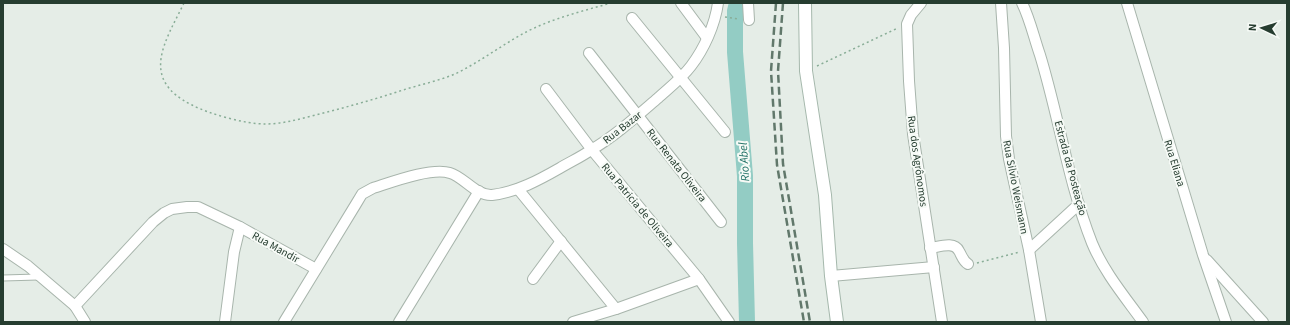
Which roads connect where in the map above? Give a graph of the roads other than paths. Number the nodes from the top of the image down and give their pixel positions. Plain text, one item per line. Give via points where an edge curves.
1 (681, 3) edge
2 (718, 3) edge
3 (748, 3) edge
4 (805, 3) edge
5 (921, 3) edge
6 (1001, 3) edge
7 (1022, 3) edge
8 (1127, 3) edge
9 (632, 18) dead end
10 (745, 19) road end
11 (707, 38) junction
12 (589, 53) dead end
13 (680, 78) junction
14 (546, 89) dead end
15 (638, 115) junction
16 (725, 132) dead end
17 (592, 150) junction
18 (518, 189) junction
19 (479, 191) junction
20 (1079, 204) junction
21 (721, 222) dead end
22 (240, 227) junction
23 (561, 241) junction
24 (930, 248) junction
25 (3, 249) edge
26 (1029, 250) junction
27 (1203, 255) junction
28 (968, 264) road end
29 (934, 267) junction
30 (316, 269) junction
31 (830, 276) junction
32 (41, 277) junction
33 (3, 278) edge
34 (533, 279) dead end
35 (699, 279) junction
36 (75, 306) junction
37 (616, 309) junction
38 (85, 322) edge
39 (225, 322) edge
40 (284, 322) edge
41 (398, 322) edge
42 (573, 322) edge
43 (729, 322) edge
44 (837, 322) edge
45 (942, 322) edge
46 (1040, 322) edge
47 (1143, 322) edge
48 (1226, 322) edge
49 (1263, 322) edge

1 - 11 street
2 - 11 street, Rua Bazar
3 - 10 street
4 - 31 main road via 806,71 825,195
5 - 24 street, Rua dos Agrônomos via 907,24 909,80 913,134
6 - 26 street, Rua Silvio Weismann via 1008,159
7 - 20 street, Estrada da Posteação via 1051,92
8 - 27 street, Rua Eliana
9 - 13 street
11 - 13 street, Rua Bazar via 691,66
12 - 15 street, Rua Renata Oliveira
13 - 15 street, Rua Bazar
13 - 16 street
14 - 17 street, Rua Patricia de Oliveira
15 - 17 street, Rua Bazar
15 - 21 street, Rua Renata Oliveira
17 - 18 street, Rua Bazar
17 - 35 street, Rua Patricia de Oliveira
18 - 19 street, Rua Bazar via 490,195
18 - 23 street
19 - 30 street via 449,172 439,171 370,189 360,197
19 - 41 street
20 - 26 street
20 - 47 street, Estrada da Posteação via 1101,262
22 - 30 street, Rua Mandir
22 - 36 street, Rua Mandir via 198,207 178,208 164,213
22 - 39 street via 234,252
23 - 34 street
23 - 37 street
24 - 28 street via 955,246
24 - 29 street, Rua dos Agrônomos
25 - 32 street
26 - 46 street, Rua Silvio Weismann
27 - 48 street, Rua Eliana
27 - 49 street
29 - 31 street
29 - 45 street, Rua dos Agrônomos
30 - 40 street
31 - 44 main road
32 - 33 lane
32 - 36 street
35 - 37 street
35 - 43 street, Rua Patricia de Oliveira
36 - 38 street
37 - 42 street

